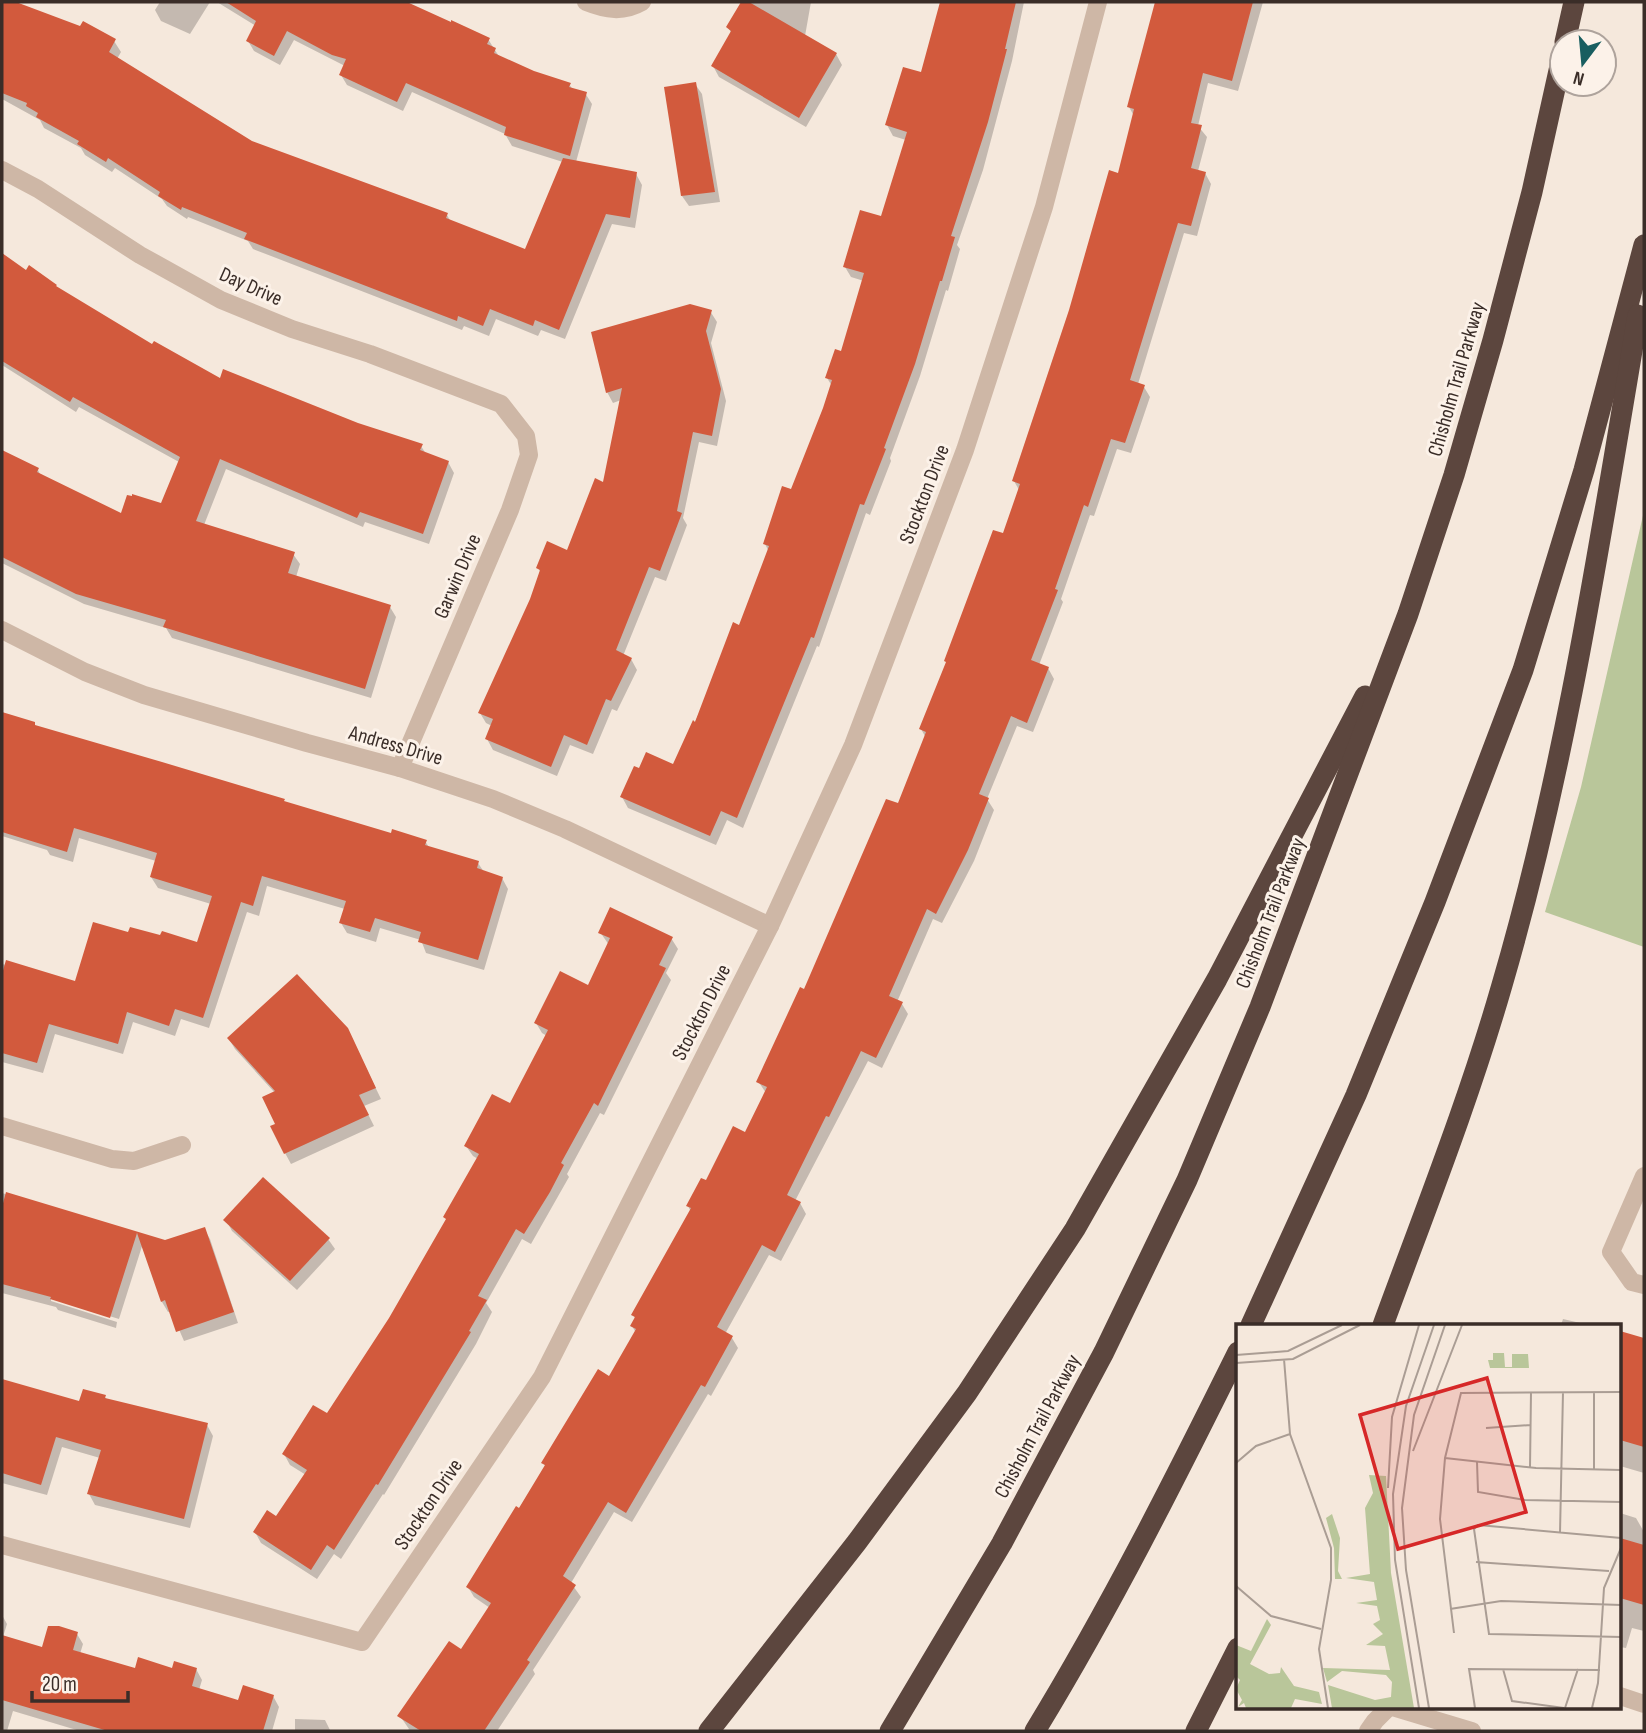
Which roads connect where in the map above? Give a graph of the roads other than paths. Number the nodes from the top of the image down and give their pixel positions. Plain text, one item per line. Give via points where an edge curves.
1 (586, 2) edge
2 (642, 2) edge
3 (1098, 2) edge
4 (1574, 2) edge
5 (1568, 28) edge
6 (1553, 98) edge
7 (2, 170) edge
8 (1644, 245) edge
9 (1644, 279) edge
10 (501, 404) joint
11 (1408, 614) junction
12 (2, 630) edge
13 (400, 768) junction
14 (769, 926) junction
15 (2, 1126) edge
16 (182, 1145) dead end
17 (1644, 1176) edge
18 (1644, 1286) edge
19 (1251, 1324) edge
20 (1383, 1324) edge
21 (1236, 1356) edge
22 (2, 1545) edge
23 (1236, 1652) edge
24 (1622, 1697) edge
25 (1644, 1704) edge
26 (1389, 1708) edge
27 (1393, 1708) edge
28 (709, 1731) edge
29 (890, 1731) edge
30 (1035, 1731) edge
31 (1196, 1731) edge
32 (1368, 1731) edge
33 (1472, 1731) edge

1 - 2 street via 607,10
3 - 14 street, Stockton Drive via 1044,207 965,450 853,745
4 - 5 highway
6 - 11 highway, Chisholm Trail Parkway via 1493,340
7 - 10 street, Day Drive via 221,300
8 - 19 highway via 1584,470 1523,670 1356,1095
9 - 20 highway via 1589,603 1549,804 1502,985
10 - 13 street, Garwin Drive via 526,436 529,455
11 - 28 highway via 1217,979 1075,1229 967,1392
11 - 29 highway, Chisholm Trail Parkway via 1261,1007 1187,1180 1104,1352 1009,1531
12 - 13 street, Andress Drive via 85,672 145,695
13 - 14 street, Andress Drive via 493,799
14 - 22 street, Stockton Drive via 542,1377 362,1642
15 - 16 street via 112,1159 134,1161
17 - 18 street via 1611,1252 1632,1282
21 - 30 highway via 1158,1514
23 - 31 highway
24 - 25 street
26 - 32 street
27 - 33 street

